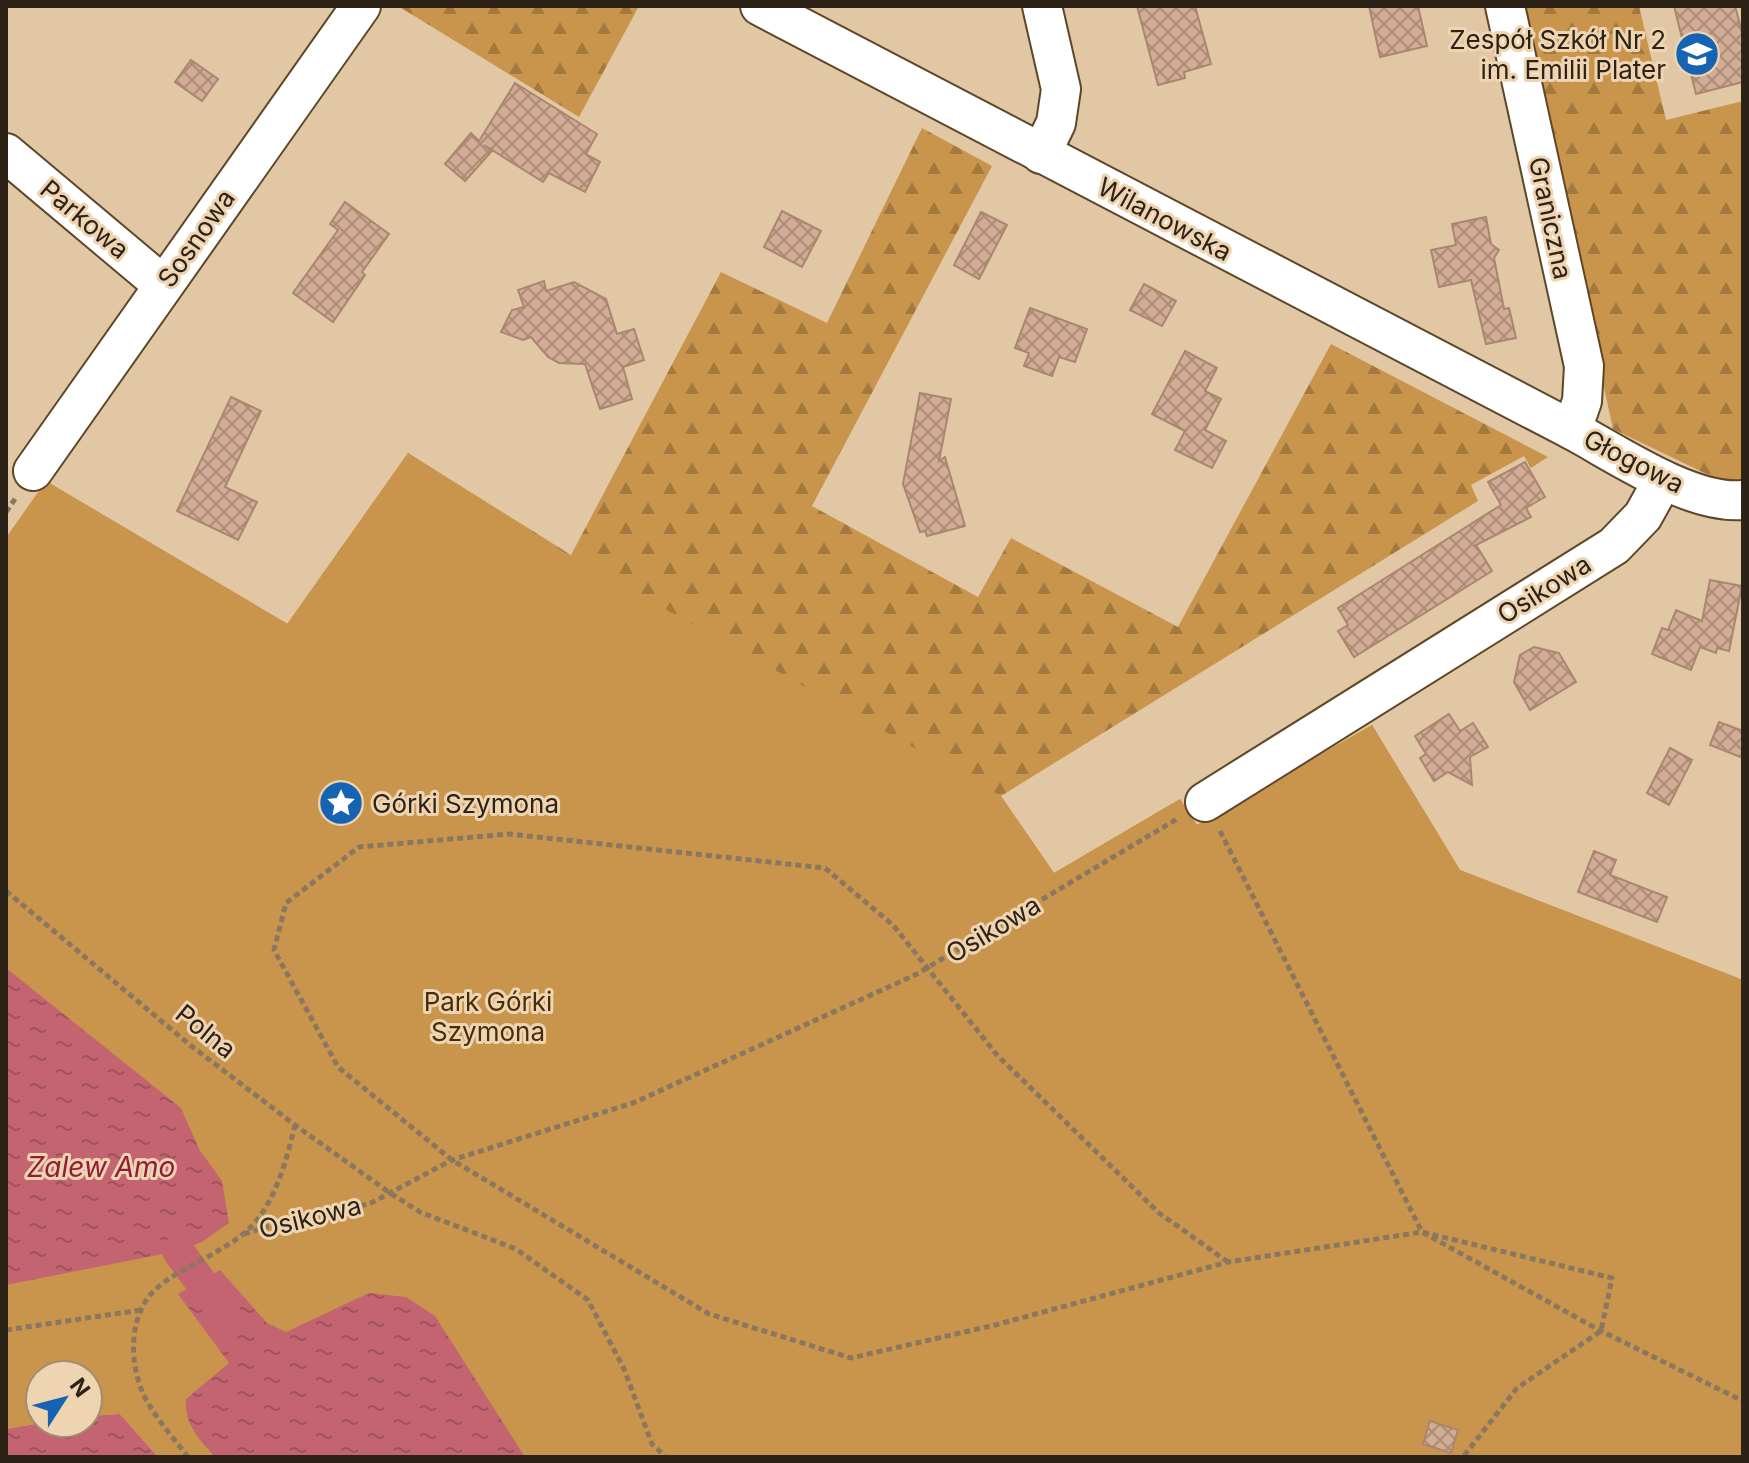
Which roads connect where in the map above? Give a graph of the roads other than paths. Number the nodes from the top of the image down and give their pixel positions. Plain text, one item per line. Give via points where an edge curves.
1 (361, 6) edge
2 (760, 6) edge
3 (1042, 6) edge
4 (1505, 6) edge
5 (6, 153) edge
6 (1041, 154) junction
7 (163, 285) junction
8 (1572, 430) junction
9 (33, 471) dead end
10 (1663, 480) junction
11 (1743, 500) edge
12 (1205, 802) road end

1 - 7 street, Sosnowa
2 - 6 street, Wilanowska
3 - 6 street via 1061,89 1056,123
4 - 8 street, Graniczna via 1584,366 1582,401
5 - 7 street, Parkowa
6 - 8 street, Wilanowska
7 - 9 street, Sosnowa
8 - 10 street, Głogowa
10 - 11 street, Głogowa via 1708,496
10 - 12 street, Osikowa via 1643,516 1614,546

